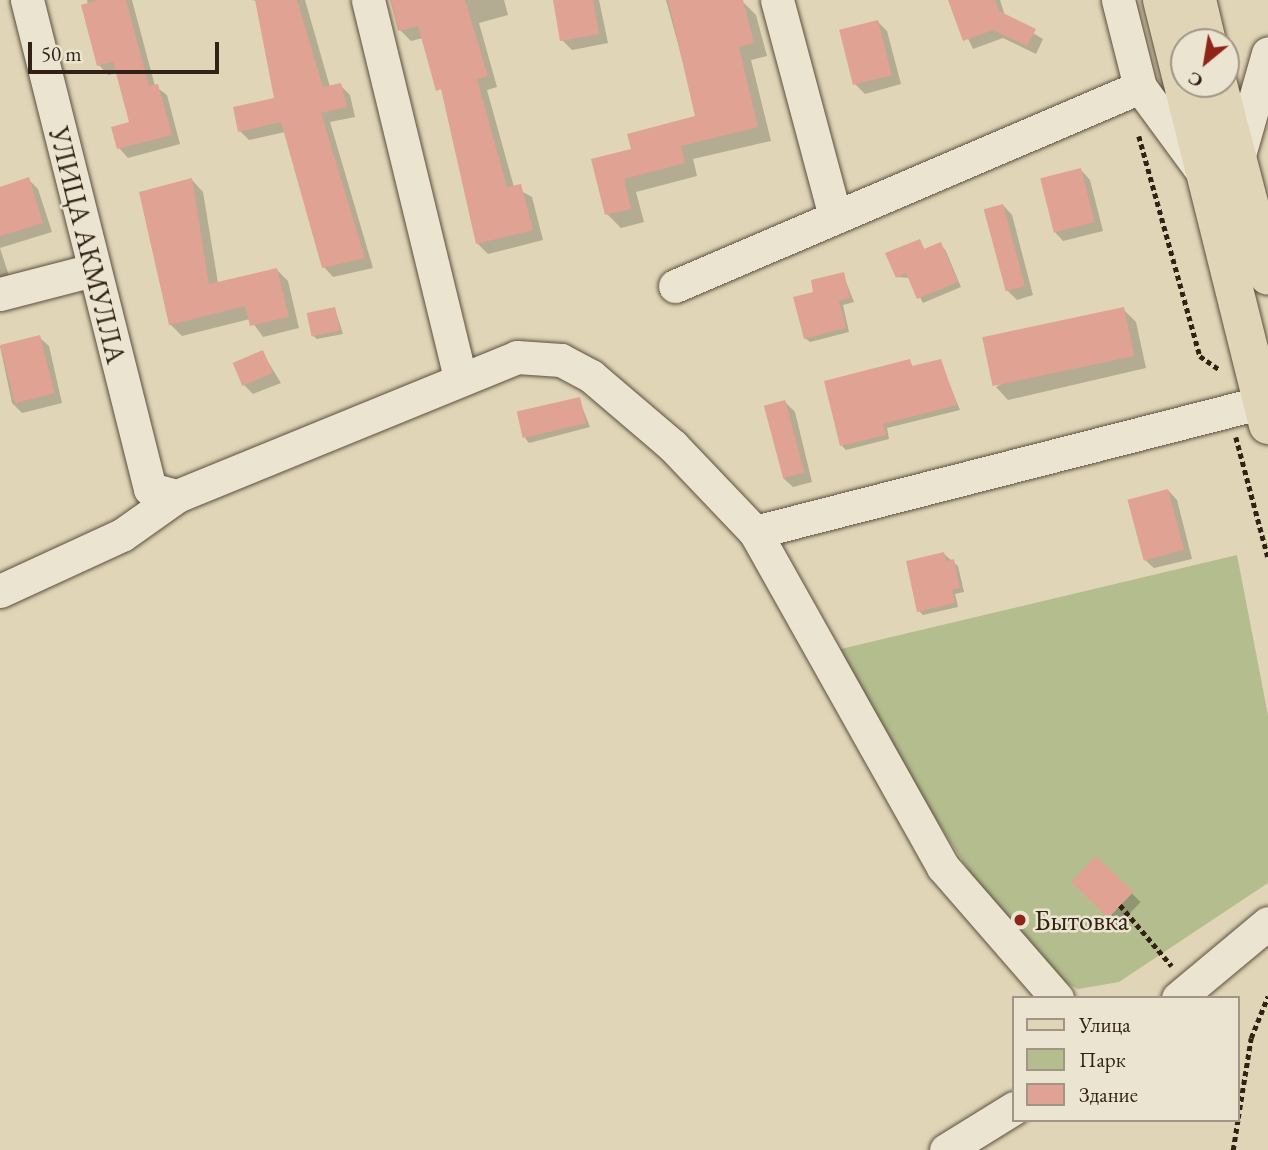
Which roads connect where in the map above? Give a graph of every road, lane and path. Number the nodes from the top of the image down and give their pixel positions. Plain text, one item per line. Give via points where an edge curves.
1 (27, 0) edge
2 (368, 0) edge
3 (777, 0) edge
4 (1118, 0) edge
5 (1163, 0) edge
6 (1197, 0) edge
7 (1204, 28) edge
8 (1268, 53) edge
9 (1127, 92) junction
10 (1219, 98) edge
11 (1222, 170) junction
12 (1260, 213) edge
13 (835, 216) junction
14 (93, 270) junction
15 (1268, 276) edge
16 (675, 286) dead end
17 (0, 294) edge
18 (460, 377) junction
19 (1253, 413) edge
20 (164, 493) junction
21 (755, 533) junction
22 (1268, 557) edge
23 (0, 591) edge
24 (1120, 905) dead end
25 (1268, 923) edge
26 (1185, 993) edge
27 (1055, 996) edge
28 (1268, 996) edge
29 (1240, 1107) edge
30 (1012, 1109) edge
31 (1238, 1122) edge
32 (946, 1150) edge
33 (1233, 1150) edge

1 - 14 street, УЛИЦА АКМУЛЛА
2 - 18 street
3 - 13 street
4 - 9 street
5 - 11 main road
6 - 7 main road
8 - 11 street
9 - 11 street
9 - 13 street
9 - 19 path via 1200,356 1220,369
10 - 11 main road
11 - 12 main road
11 - 19 main road
12 - 15 main road
13 - 16 street
14 - 17 street
14 - 20 street, УЛИЦА АКМУЛЛА
18 - 20 street
18 - 21 street via 517,357 571,365 673,446
19 - 21 street
19 - 22 path
20 - 23 street via 122,535
21 - 27 street via 943,867
24 - 26 path
25 - 26 street
28 - 29 path via 1251,1038
30 - 32 street
31 - 33 path

